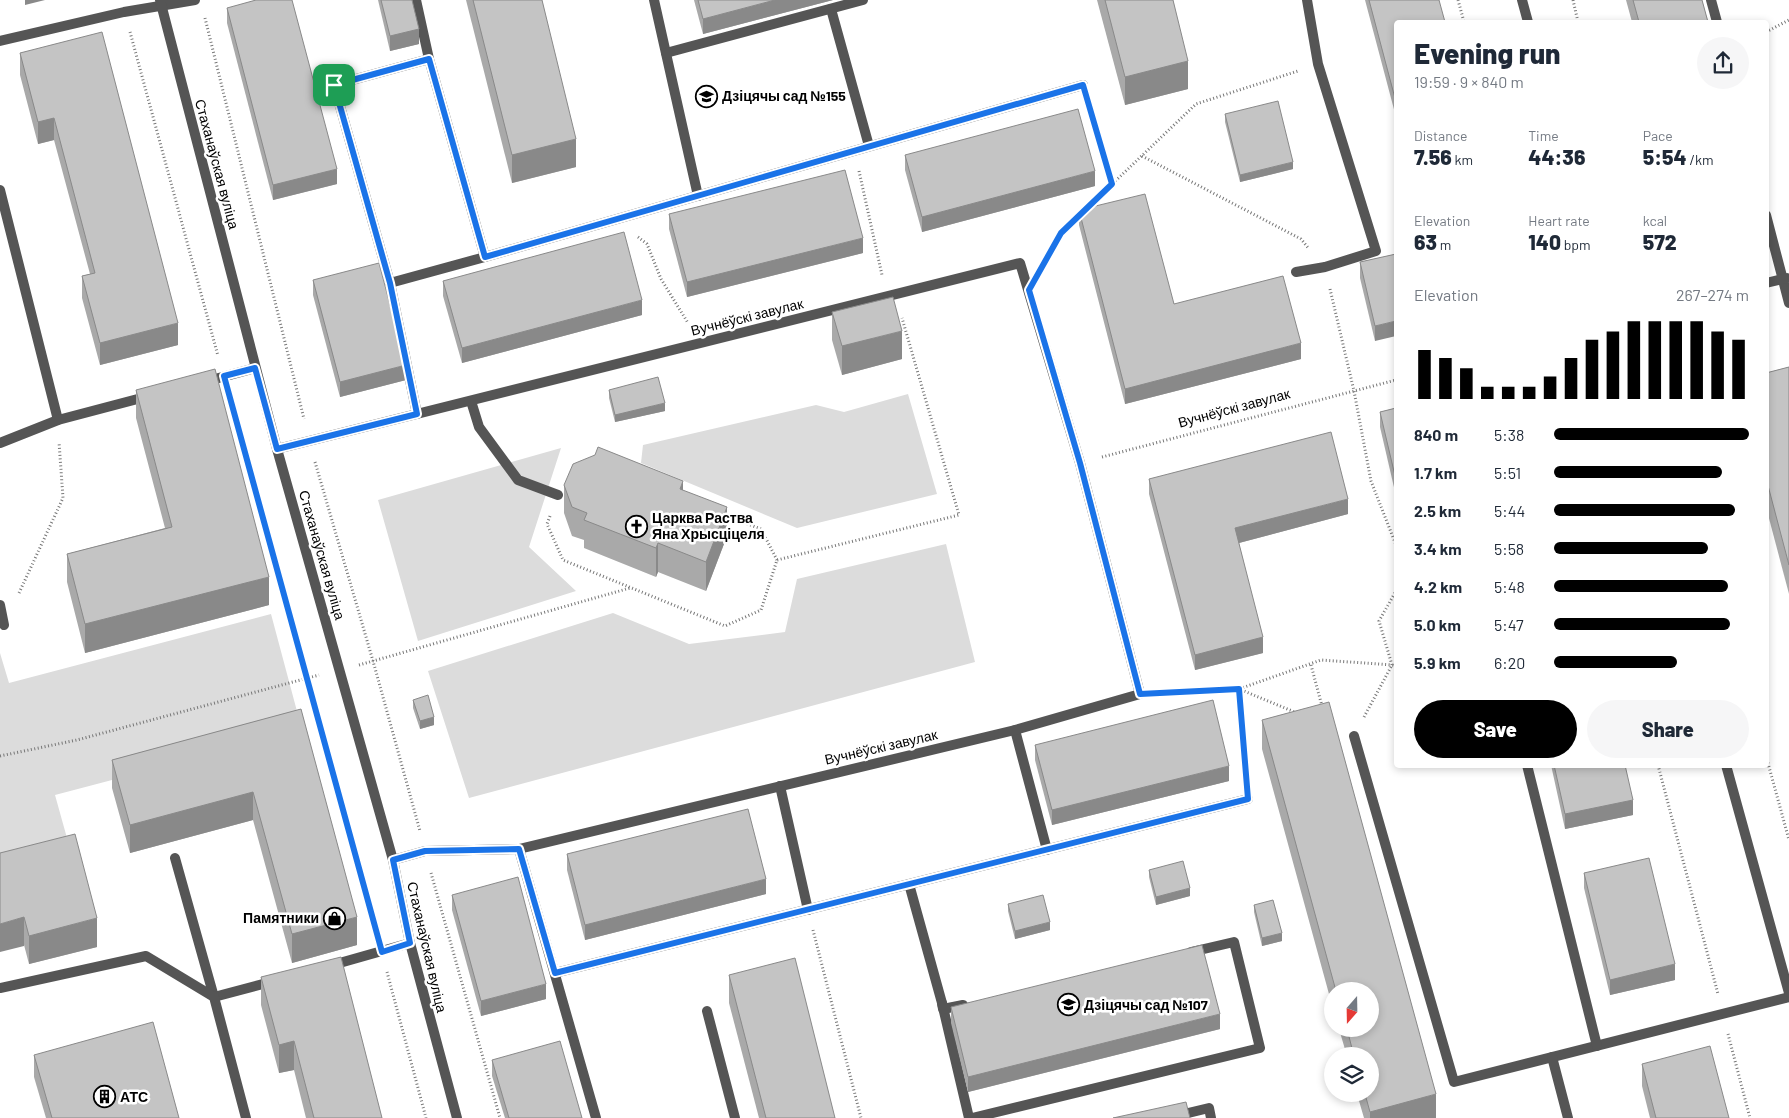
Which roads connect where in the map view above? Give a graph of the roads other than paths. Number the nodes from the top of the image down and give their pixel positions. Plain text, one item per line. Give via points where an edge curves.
1 (195, 0) edge
2 (416, 0) edge
3 (654, 0) edge
4 (863, 0) edge
5 (1307, 0) edge
6 (1522, 0) edge
7 (1711, 0) edge
8 (160, 2) edge
9 (831, 9) junction
10 (1527, 20) edge
11 (1716, 20) edge
12 (0, 41) edge
13 (666, 53) junction
14 (429, 59) junction
15 (1083, 85) road end
16 (870, 146) junction
17 (0, 190) edge
18 (698, 196) junction
19 (1769, 224) edge
20 (485, 257) junction
21 (1296, 272) dead end
22 (1786, 278) edge
23 (1769, 282) edge
24 (390, 283) junction
25 (1789, 303) edge
26 (255, 368) junction
27 (196, 384) edge
28 (159, 393) edge
29 (471, 400) junction
30 (417, 414) junction
31 (58, 420) junction
32 (0, 443) edge
33 (277, 449) junction
34 (558, 495) road end
35 (0, 605) edge
36 (4, 626) road end
37 (1015, 730) junction
38 (1354, 736) road end
39 (1528, 768) edge
40 (1727, 768) edge
41 (780, 786) junction
42 (1248, 799) road end
43 (519, 849) junction
44 (1046, 850) junction
45 (175, 858) dead end
46 (393, 860) junction
47 (909, 884) junction
48 (808, 910) junction
49 (410, 943) junction
50 (1185, 953) edge
51 (316, 969) edge
52 (555, 973) junction
53 (288, 977) edge
54 (0, 988) edge
55 (1789, 993) edge
56 (214, 997) junction
57 (1789, 997) edge
58 (942, 1003) junction
59 (972, 1003) edge
60 (707, 1011) dead end
61 (1598, 1046) junction
62 (1552, 1057) junction
63 (246, 1118) edge
64 (457, 1118) edge
65 (596, 1118) edge
66 (735, 1118) edge
67 (970, 1118) edge
68 (1167, 1118) edge
69 (1211, 1118) edge
70 (1568, 1118) edge

1 - 8 street
2 - 14 street
3 - 13 street
4 - 9 street
5 - 21 street via 1318,64 1376,250 1324,268
6 - 10 street
7 - 11 street
8 - 12 street
8 - 26 street, Стаханаўская вуліца
9 - 13 street
9 - 16 street
13 - 18 street
14 - 20 street
14 - 24 street via 334,85
15 - 16 street
16 - 18 street
17 - 31 street
18 - 20 street
19 - 22 street
20 - 24 street
22 - 23 street
22 - 25 street
24 - 30 street
26 - 27 street
26 - 33 street, Стаханаўская вуліца
28 - 31 street
29 - 30 street, Вучнёўскі завулак
29 - 34 street via 479,427 518,480
29 - 37 street, Вучнёўскі завулак via 1020,263 1080,463 1140,694
30 - 33 street, Вучнёўскі завулак
31 - 32 street
33 - 46 street, Стаханаўская вуліца
35 - 36 street
37 - 41 street, Вучнёўскі завулак
37 - 44 street
38 - 62 street via 1454,1082
39 - 61 street
40 - 55 street
41 - 43 street, Вучнёўскі завулак
41 - 48 street
42 - 44 street
43 - 46 street, Вучнёўскі завулак via 425,851
43 - 52 street
44 - 47 street
45 - 56 street
46 - 49 street, Стаханаўская вуліца
47 - 48 street
47 - 58 street
48 - 52 street
49 - 51 street
49 - 64 street, Стаханаўская вуліца
50 - 67 street via 1234,942 1260,1048
52 - 65 street
53 - 56 street
54 - 56 street via 146,956
56 - 63 street
57 - 61 street
58 - 59 street via 943,1009
58 - 67 street
60 - 66 street
61 - 62 street
62 - 70 street
68 - 69 street via 1209,1108

